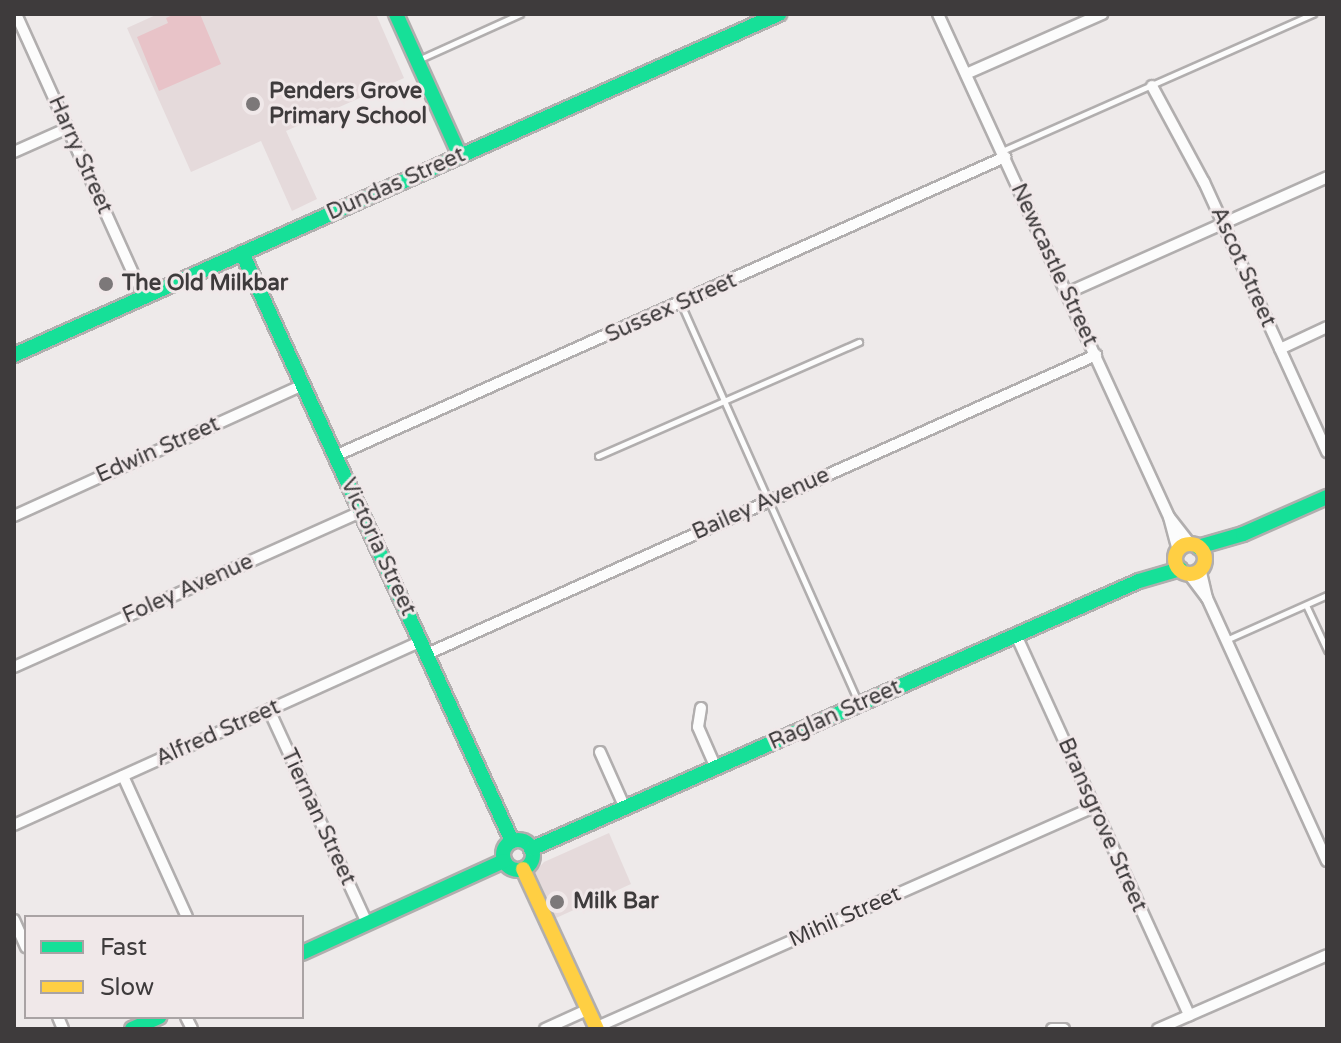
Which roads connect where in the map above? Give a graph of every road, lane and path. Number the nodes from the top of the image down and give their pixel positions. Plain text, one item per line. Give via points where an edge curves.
1 (16, 14) edge
2 (396, 14) edge
3 (520, 14) edge
4 (779, 14) edge
5 (938, 14) edge
6 (1102, 14) edge
7 (1313, 14) edge
8 (417, 61) junction
9 (966, 74) junction
10 (1152, 86) junction
11 (68, 128) junction
12 (14, 152) edge
13 (1004, 154) junction
14 (460, 156) junction
15 (1327, 177) edge
16 (1223, 223) junction
17 (242, 253) junction
18 (1067, 293) junction
19 (144, 297) junction
20 (681, 304) junction
21 (1327, 327) edge
22 (859, 342) dead end
23 (1280, 349) junction
24 (14, 355) edge
25 (1096, 355) junction
26 (303, 385) junction
27 (725, 401) junction
28 (1327, 452) edge
29 (335, 456) junction
30 (598, 456) dead end
31 (1327, 497) edge
32 (769, 501) junction
33 (362, 511) junction
34 (14, 516) edge
35 (1189, 559) junction
36 (1327, 595) edge
37 (1306, 605) junction
38 (1016, 635) junction
39 (1226, 640) junction
40 (424, 648) junction
41 (1327, 650) edge
42 (14, 667) edge
43 (859, 704) junction
44 (701, 708) dead end
45 (269, 710) junction
46 (600, 752) dead end
47 (716, 768) junction
48 (123, 776) junction
49 (1094, 807) junction
50 (625, 808) junction
51 (14, 825) edge
52 (512, 841) junction
53 (531, 849) junction
54 (504, 861) junction
55 (1327, 861) edge
56 (523, 869) junction
57 (186, 915) edge
58 (14, 920) edge
59 (367, 923) junction
60 (24, 942) edge
61 (304, 952) edge
62 (1327, 955) edge
63 (589, 1009) junction
64 (1189, 1015) junction
65 (154, 1019) edge
66 (597, 1028) edge
67 (132, 1029) edge
68 (545, 1029) edge
69 (1052, 1029) edge
70 (1064, 1029) edge
71 (1158, 1029) edge

1 - 11 street, Harry Street
2 - 8 street
3 - 8 lane
4 - 14 street, Dundas Street
5 - 9 street, Newcastle Street
6 - 9 street
7 - 10 lane
8 - 14 street
9 - 13 street, Newcastle Street
10 - 13 lane
10 - 16 street, Ascot Street
11 - 12 street
11 - 19 street, Harry Street
13 - 18 street, Newcastle Street
13 - 20 street, Sussex Street
14 - 17 street, Dundas Street
15 - 16 street
16 - 18 street
16 - 23 street, Ascot Street
17 - 19 street, Dundas Street
17 - 26 street, Victoria Street
18 - 25 street, Newcastle Street
19 - 24 street, Dundas Street
20 - 27 lane
20 - 29 street, Sussex Street
21 - 23 street
22 - 27 lane
23 - 28 street, Ascot Street
25 - 32 street, Bailey Avenue
25 - 35 street, Newcastle Street
26 - 29 street, Victoria Street
26 - 34 street, Edwin Street
27 - 30 lane
27 - 32 lane
29 - 33 street, Victoria Street
31 - 35 street, Raglan Street
32 - 40 street, Bailey Avenue
32 - 43 lane
33 - 40 street, Victoria Street
33 - 42 street, Foley Avenue
35 - 38 street, Raglan Street
35 - 39 street, Newcastle Street
36 - 37 lane
37 - 39 lane
37 - 41 lane
38 - 43 street, Raglan Street
38 - 49 street, Bransgrove Street
39 - 55 street, Newcastle Street
40 - 45 street, Alfred Street
40 - 52 street, Victoria Street
43 - 47 street, Raglan Street
44 - 47 street via 698,727
45 - 48 street, Alfred Street
45 - 59 street, Tiernan Street
46 - 50 street
47 - 50 street, Raglan Street
48 - 51 street, Alfred Street
48 - 57 street
49 - 64 street, Bransgrove Street
49 - 66 street, Mihil Street
50 - 53 street, Raglan Street
52 - 53 street
52 - 54 street via 505,847
53 - 56 street via 531,861
54 - 56 street
54 - 59 street
56 - 63 street
58 - 60 street
59 - 61 street
62 - 64 street
63 - 66 street
63 - 68 street
64 - 71 street
65 - 67 street
69 - 70 street

